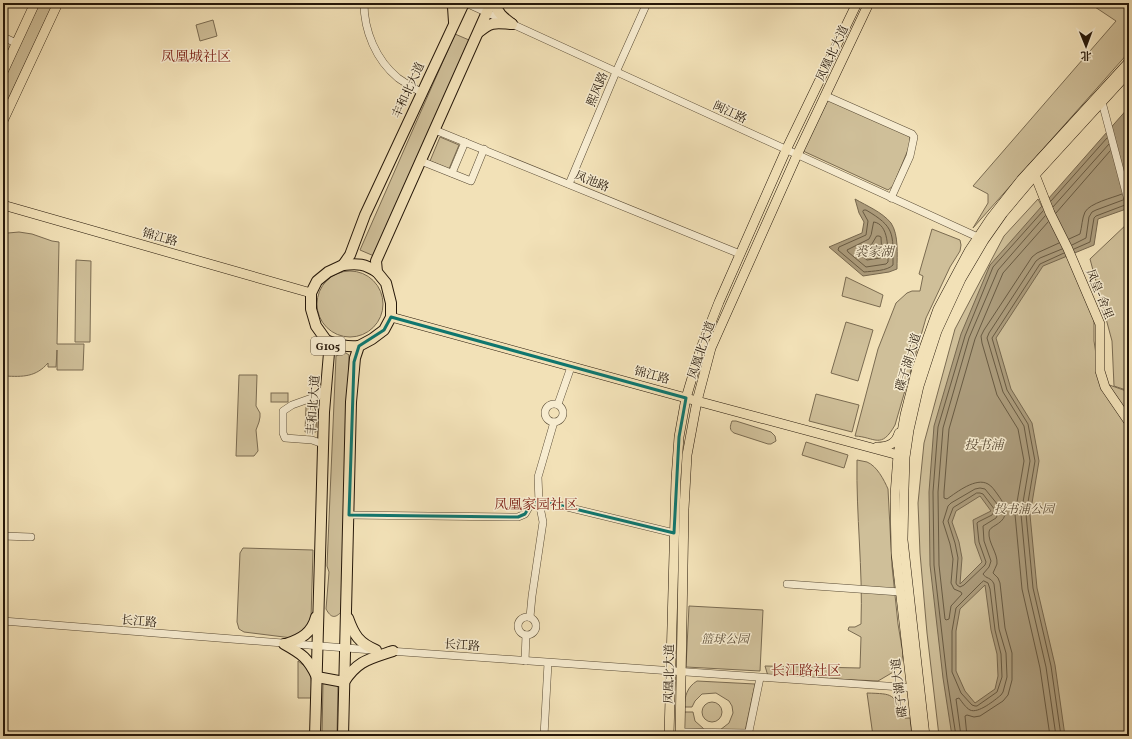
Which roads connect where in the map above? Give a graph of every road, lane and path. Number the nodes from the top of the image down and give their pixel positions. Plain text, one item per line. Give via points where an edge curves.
1 (35, 3) edge
2 (58, 3) edge
3 (364, 3) edge
4 (451, 3) edge
5 (465, 3) edge
6 (491, 3) edge
7 (495, 3) edge
8 (647, 3) edge
9 (857, 3) edge
10 (869, 3) edge
11 (487, 13) junction
12 (454, 23) junction
13 (512, 24) junction
14 (478, 32) junction
15 (3, 37) edge
16 (16, 43) junction
17 (1129, 62) edge
18 (3, 72) edge
19 (616, 72) junction
20 (1129, 72) edge
21 (422, 92) junction
22 (826, 96) junction
23 (1102, 102) junction
24 (3, 121) edge
25 (435, 130) junction
26 (465, 142) junction
27 (484, 149) junction
28 (786, 150) junction
29 (797, 155) junction
30 (421, 160) junction
31 (452, 173) junction
32 (1035, 175) junction
33 (569, 184) junction
34 (891, 198) junction
35 (1129, 204) edge
36 (3, 205) edge
37 (981, 239) junction
38 (740, 254) junction
39 (343, 265) junction
40 (377, 272) junction
41 (311, 293) junction
42 (392, 317) junction
43 (326, 340) junction
44 (359, 346) junction
45 (571, 367) junction
46 (327, 383) junction
47 (686, 398) junction
48 (697, 401) junction
49 (558, 404) junction
50 (905, 414) junction
51 (554, 422) junction
52 (1129, 422) edge
53 (323, 444) junction
54 (868, 447) junction
55 (902, 456) junction
56 (539, 502) junction
57 (349, 514) junction
58 (674, 533) junction
59 (3, 536) edge
60 (31, 537) dead end
61 (320, 568) junction
62 (787, 584) dead end
63 (900, 592) junction
64 (318, 607) junction
65 (346, 612) junction
66 (530, 618) junction
67 (3, 621) edge
68 (526, 636) junction
69 (285, 644) junction
70 (321, 646) junction
71 (345, 648) junction
72 (376, 650) junction
73 (393, 651) junction
74 (525, 661) junction
75 (548, 663) junction
76 (671, 671) junction
77 (682, 672) junction
78 (317, 677) junction
79 (760, 678) junction
80 (344, 682) junction
81 (916, 688) junction
82 (680, 734) edge
83 (748, 735) edge
84 (315, 736) edge
85 (343, 736) edge
86 (544, 736) edge
87 (669, 736) edge
88 (917, 736) edge
89 (925, 736) edge

1 - 16 main road
2 - 24 main road
3 - 21 street via 368,29 378,56 398,78
4 - 12 highway
5 - 11 street, 闽江路
5 - 12 highway, 丰和北大道
6 - 11 highway
7 - 13 highway via 501,15
8 - 19 street, 熙凤路
9 - 28 main road, 凤凰北大道
10 - 22 main road, 凤凰北大道
11 - 13 street, 闽江路
11 - 14 highway
12 - 21 highway, 丰和北大道
13 - 14 highway via 488,24
13 - 19 street, 闽江路
14 - 25 highway
15 - 16 street
16 - 18 main road
17 - 37 main road, 碟子湖大道 via 1021,180 991,218
19 - 28 street, 闽江路
19 - 33 street, 熙凤路
20 - 23 main road, 碟子湖大道
21 - 39 highway, 丰和北大道 via 365,215 350,255
22 - 29 main road, 凤凰北大道
22 - 34 street via 912,134 914,138 910,156
23 - 32 main road, 碟子湖大道
23 - 35 street
25 - 26 street, 凤池路
25 - 30 highway
26 - 27 street, 凤池路
26 - 31 street
27 - 31 street via 471,181
27 - 33 street, 凤池路
28 - 29 street, 闽江路
28 - 38 main road, 凤凰北大道
29 - 34 street, 闽江路
29 - 48 main road, 凤凰北大道 via 711,348
30 - 31 street
30 - 40 highway via 376,261
32 - 37 main road, 碟子湖大道
32 - 52 main road, 凤皇-舍里 via 1100,324 1100,371 1105,387
33 - 38 street, 凤池路
34 - 37 street, 闽江路
36 - 41 main road, 锦江路
37 - 50 main road, 碟子湖大道 via 969,251 938,309 917,368
37 - 55 main road, 碟子湖大道 via 937,331 919,386
38 - 47 main road, 凤凰北大道 via 718,302
39 - 40 highway via 356,264
39 - 41 highway via 317,281
40 - 42 highway via 386,283
41 - 43 highway, 丰和北大道 / G105 via 311,309 316,326
42 - 44 highway, G105 via 384,330
42 - 45 main road, 锦江路
43 - 44 highway via 338,345
43 - 46 highway, 丰和北大道 / G105 via 330,353
44 - 57 highway, G105 via 355,358 351,402
45 - 47 main road, 锦江路
45 - 49 street
46 - 53 highway, 丰和北大道 / G105
46 - 53 street via 320,395 283,411 283,433 286,438 312,440
47 - 48 main road, 锦江路
47 - 58 main road, 凤凰北大道 via 679,437
48 - 54 main road, 锦江路
48 - 77 main road, 凤凰北大道 via 686,455
49 - 51 street via 564,413 560,421
49 - 51 street via 552,404 545,411 546,417
50 - 54 main road via 895,441 888,446
50 - 55 main road, 碟子湖大道
51 - 56 street via 538,477
53 - 61 highway, 丰和北大道 / G105
54 - 55 main road, 锦江路
55 - 63 main road, 碟子湖大道 via 895,495
55 - 81 main road, 碟子湖大道 via 903,540
56 - 57 street via 532,502 525,514 518,517
56 - 58 street
56 - 66 street via 543,522
57 - 65 highway, G105
58 - 76 main road, 凤凰北大道
59 - 60 street
61 - 64 highway, 丰和北大道 / G105
61 - 70 highway via 326,575
62 - 63 street
63 - 81 main road, 碟子湖大道
64 - 69 highway via 309,632 302,638
64 - 70 highway, 丰和北大道 / G105
65 - 71 highway, G105
65 - 72 highway via 359,639 364,645
66 - 68 street via 535,621 536,627 534,632
66 - 68 street via 521,619 518,624 519,630
67 - 69 street, 长江路
68 - 74 street
69 - 70 street, 长江路
69 - 78 highway via 304,657
70 - 71 street, 长江路
70 - 78 highway, 丰和北大道 / G105
71 - 72 street, 长江路
71 - 80 highway, G105
72 - 73 street, 长江路
73 - 74 street, 长江路
73 - 80 highway via 357,665
74 - 75 street, 长江路
75 - 76 street, 长江路
75 - 86 street
76 - 77 street, 长江路
76 - 87 main road, 凤凰北大道
77 - 79 street, 长江路
77 - 82 main road, 凤凰北大道
78 - 80 highway
78 - 84 highway, 丰和北大道 / G105
79 - 81 street, 长江路
79 - 83 street
80 - 85 highway, G105
81 - 88 main road, 碟子湖大道
81 - 89 main road, 碟子湖大道
82 - 83 street

